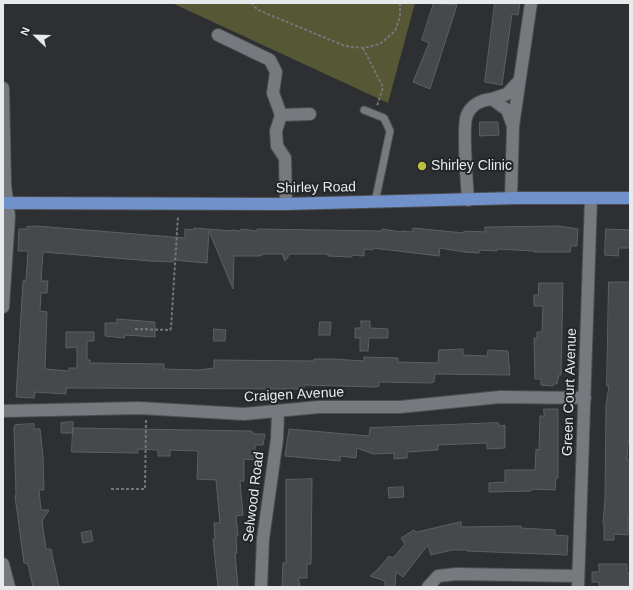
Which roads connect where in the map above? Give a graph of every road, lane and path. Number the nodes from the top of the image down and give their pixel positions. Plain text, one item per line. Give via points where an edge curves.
1 (251, 3) edge
2 (400, 3) edge
3 (531, 3) edge
4 (218, 35) dead end
5 (363, 48) junction
6 (519, 81) junction
7 (3, 88) edge
8 (492, 99) junction
9 (364, 110) dead end
10 (310, 114) dead end
11 (375, 114) junction
12 (281, 115) junction
13 (513, 126) junction
14 (511, 198) junction
15 (591, 198) junction
16 (630, 198) edge
17 (468, 200) junction
18 (375, 202) junction
19 (5, 203) edge
20 (286, 204) junction
21 (178, 215) dead end
22 (3, 308) edge
23 (135, 330) dead end
24 (586, 398) junction
25 (3, 411) edge
26 (278, 412) junction
27 (146, 417) dead end
28 (111, 489) dead end
29 (3, 564) edge
30 (578, 582) edge
31 (9, 587) edge
32 (261, 587) edge
33 (428, 587) edge

1 - 5 path via 258,10 345,46
2 - 5 path via 400,18 395,31 380,44
3 - 6 street
4 - 12 street via 270,60 276,72 273,93
5 - 11 path via 383,87
6 - 8 street via 508,94
6 - 13 street
7 - 19 street
8 - 13 street via 507,110
8 - 17 street via 473,106 465,119
9 - 11 lane
10 - 12 street
11 - 18 lane via 384,118 390,131
12 - 20 street via 276,132 277,146 285,158
13 - 14 street
14 - 15 main road, Shirley Road
14 - 17 main road, Shirley Road
15 - 16 main road, Shirley Road
15 - 24 street, Green Court Avenue
17 - 18 main road, Shirley Road
18 - 20 main road, Shirley Road
19 - 20 main road, Shirley Road
19 - 22 street via 9,227
21 - 23 path via 171,328
24 - 26 street, Craigen Avenue via 500,397 400,407 319,408
24 - 30 street, Green Court Avenue
25 - 26 street, Craigen Avenue via 139,408 229,414
26 - 32 street, Selwood Road via 264,533
27 - 28 path via 145,489
29 - 31 street
30 - 33 street via 456,574 438,576

